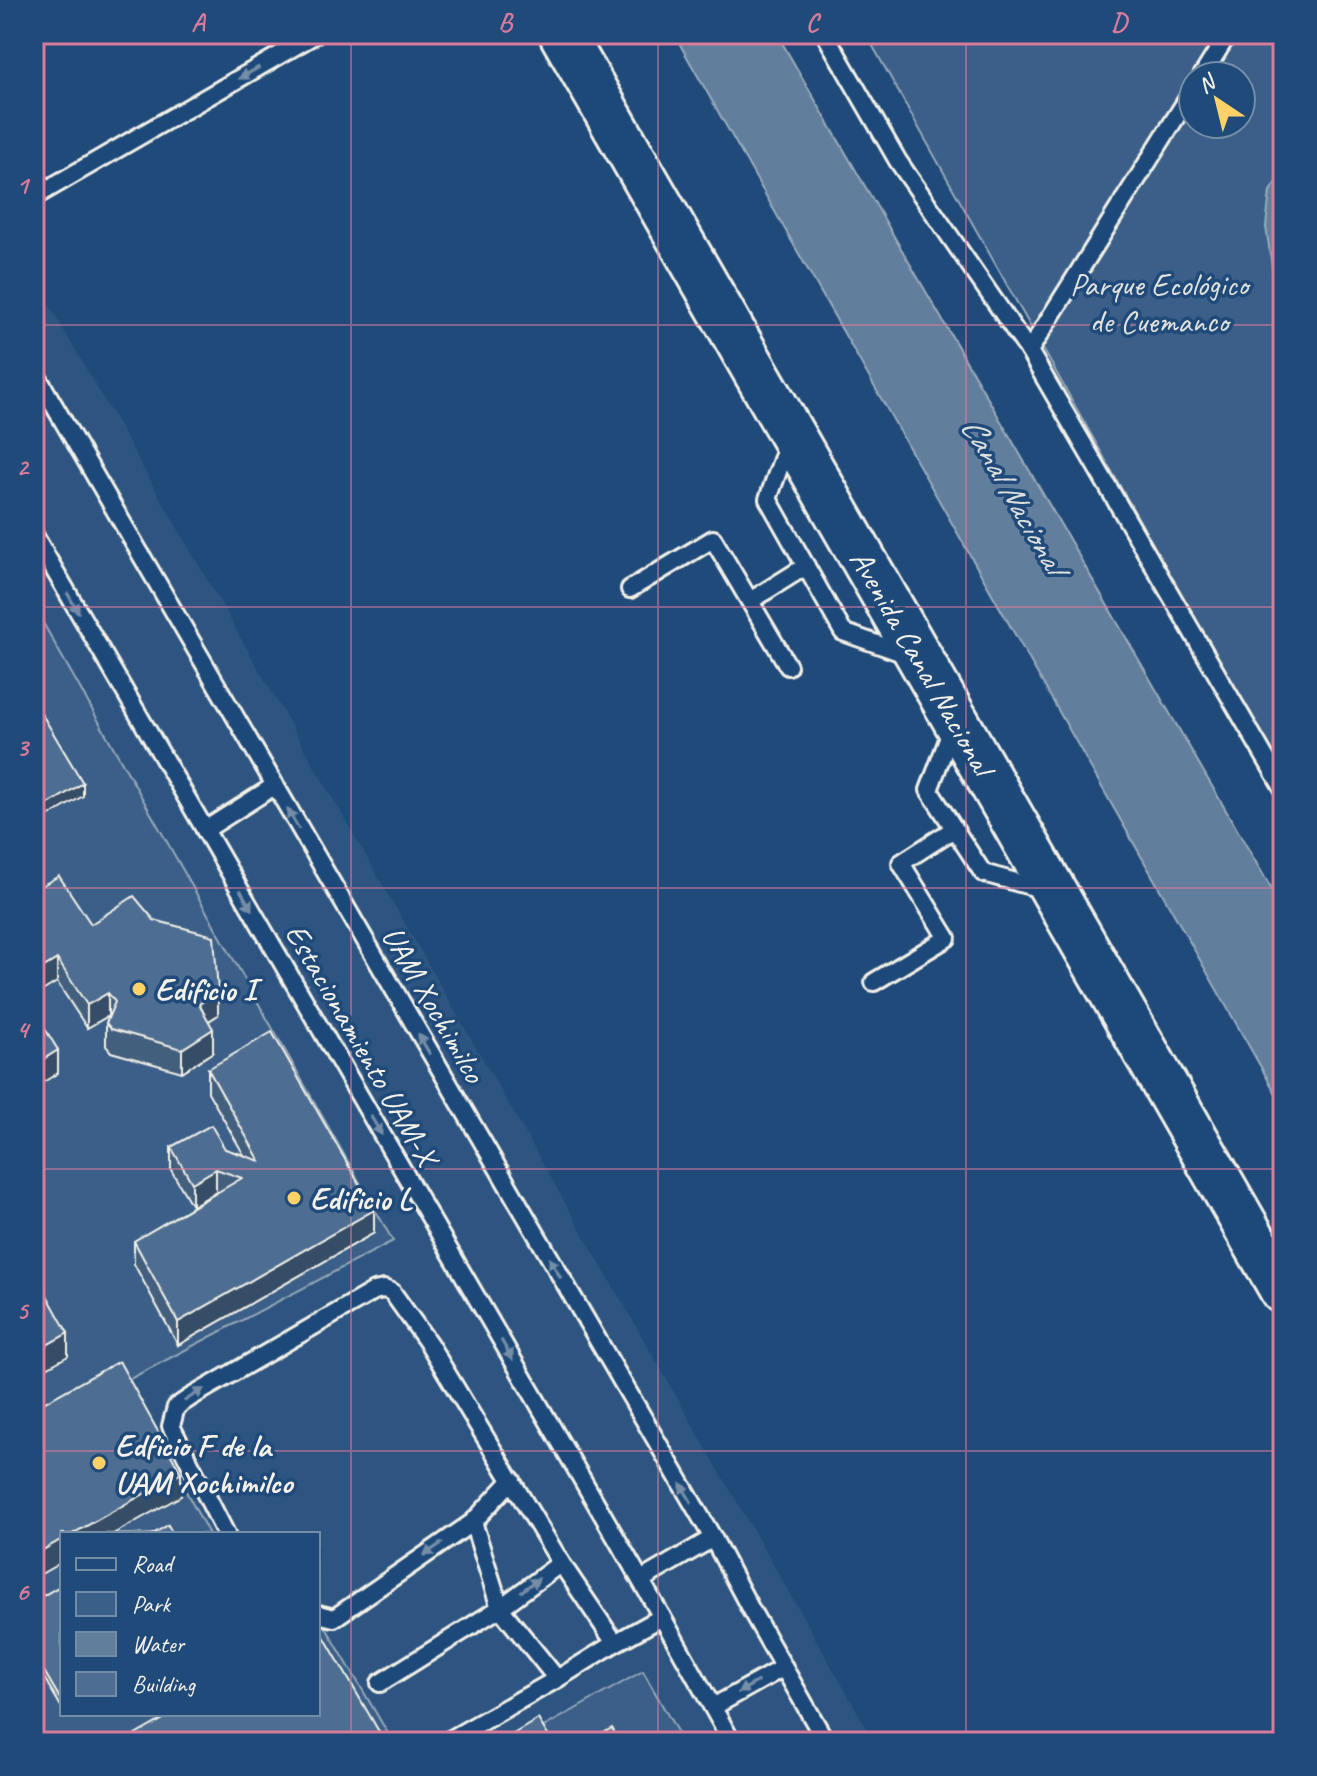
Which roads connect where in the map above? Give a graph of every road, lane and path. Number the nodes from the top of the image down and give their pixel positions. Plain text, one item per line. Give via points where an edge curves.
1 (316, 34) edge
2 (562, 34) edge
3 (825, 34) edge
4 (1228, 34) edge
5 (1212, 60) edge
6 (1177, 115) edge
7 (34, 197) edge
8 (1029, 351) junction
9 (34, 371) edge
10 (792, 434) junction
11 (34, 535) edge
12 (806, 566) junction
13 (630, 589) dead end
14 (750, 601) junction
15 (921, 660) junction
16 (788, 666) dead end
17 (955, 720) junction
18 (274, 786) junction
19 (1283, 788) edge
20 (954, 829) junction
21 (205, 830) junction
22 (1054, 892) junction
23 (874, 982) dead end
24 (1283, 1291) edge
25 (512, 1480) junction
26 (473, 1522) junction
27 (225, 1532) edge
28 (713, 1538) junction
29 (561, 1563) junction
30 (641, 1580) junction
31 (500, 1608) junction
32 (320, 1614) edge
33 (662, 1617) junction
34 (615, 1643) junction
35 (784, 1667) junction
36 (557, 1679) junction
37 (380, 1683) dead end
38 (713, 1707) junction
39 (446, 1742) edge
40 (732, 1742) edge
41 (826, 1742) edge

1 -> 7 lane
2 - 10 main road, Avenida Canal Nacional
3 - 8 lane via 898,161
4 - 5 lane
6 - 8 lane
8 - 19 lane
9 - 18 lane, UAM Xochimilco
10 - 12 lane via 768,499
10 - 15 main road, Avenida Canal Nacional
11 -> 21 lane, Estacionamiento UAM-X
12 - 14 lane
12 - 15 lane via 843,632
13 - 14 lane via 713,539
14 - 16 lane
15 - 17 main road, Avenida Canal Nacional
17 - 20 lane via 929,790
17 - 22 main road, Avenida Canal Nacional
18 - 21 lane
28 -> 18 lane, UAM Xochimilco
20 - 22 lane via 983,873
20 - 23 lane via 901,863 947,938
21 -> 30 lane, Estacionamiento UAM-X
22 - 24 main road, Avenida Canal Nacional
25 - 26 lane
27 -> 25 lane via 171,1426 176,1407 384,1289 392,1292 429,1344
25 - 29 lane
26 - 31 lane
26 -> 32 lane via 334,1618
28 - 30 lane
28 - 35 lane, UAM Xochimilco
31 -> 29 lane
29 - 34 lane
30 - 33 lane, Estacionamiento UAM-X
31 - 36 lane
31 - 37 lane
33 - 34 lane
33 - 38 lane, Estacionamiento UAM-X
34 - 36 lane
35 -> 38 lane
35 - 41 lane, UAM Xochimilco
36 - 39 lane
38 - 40 lane

